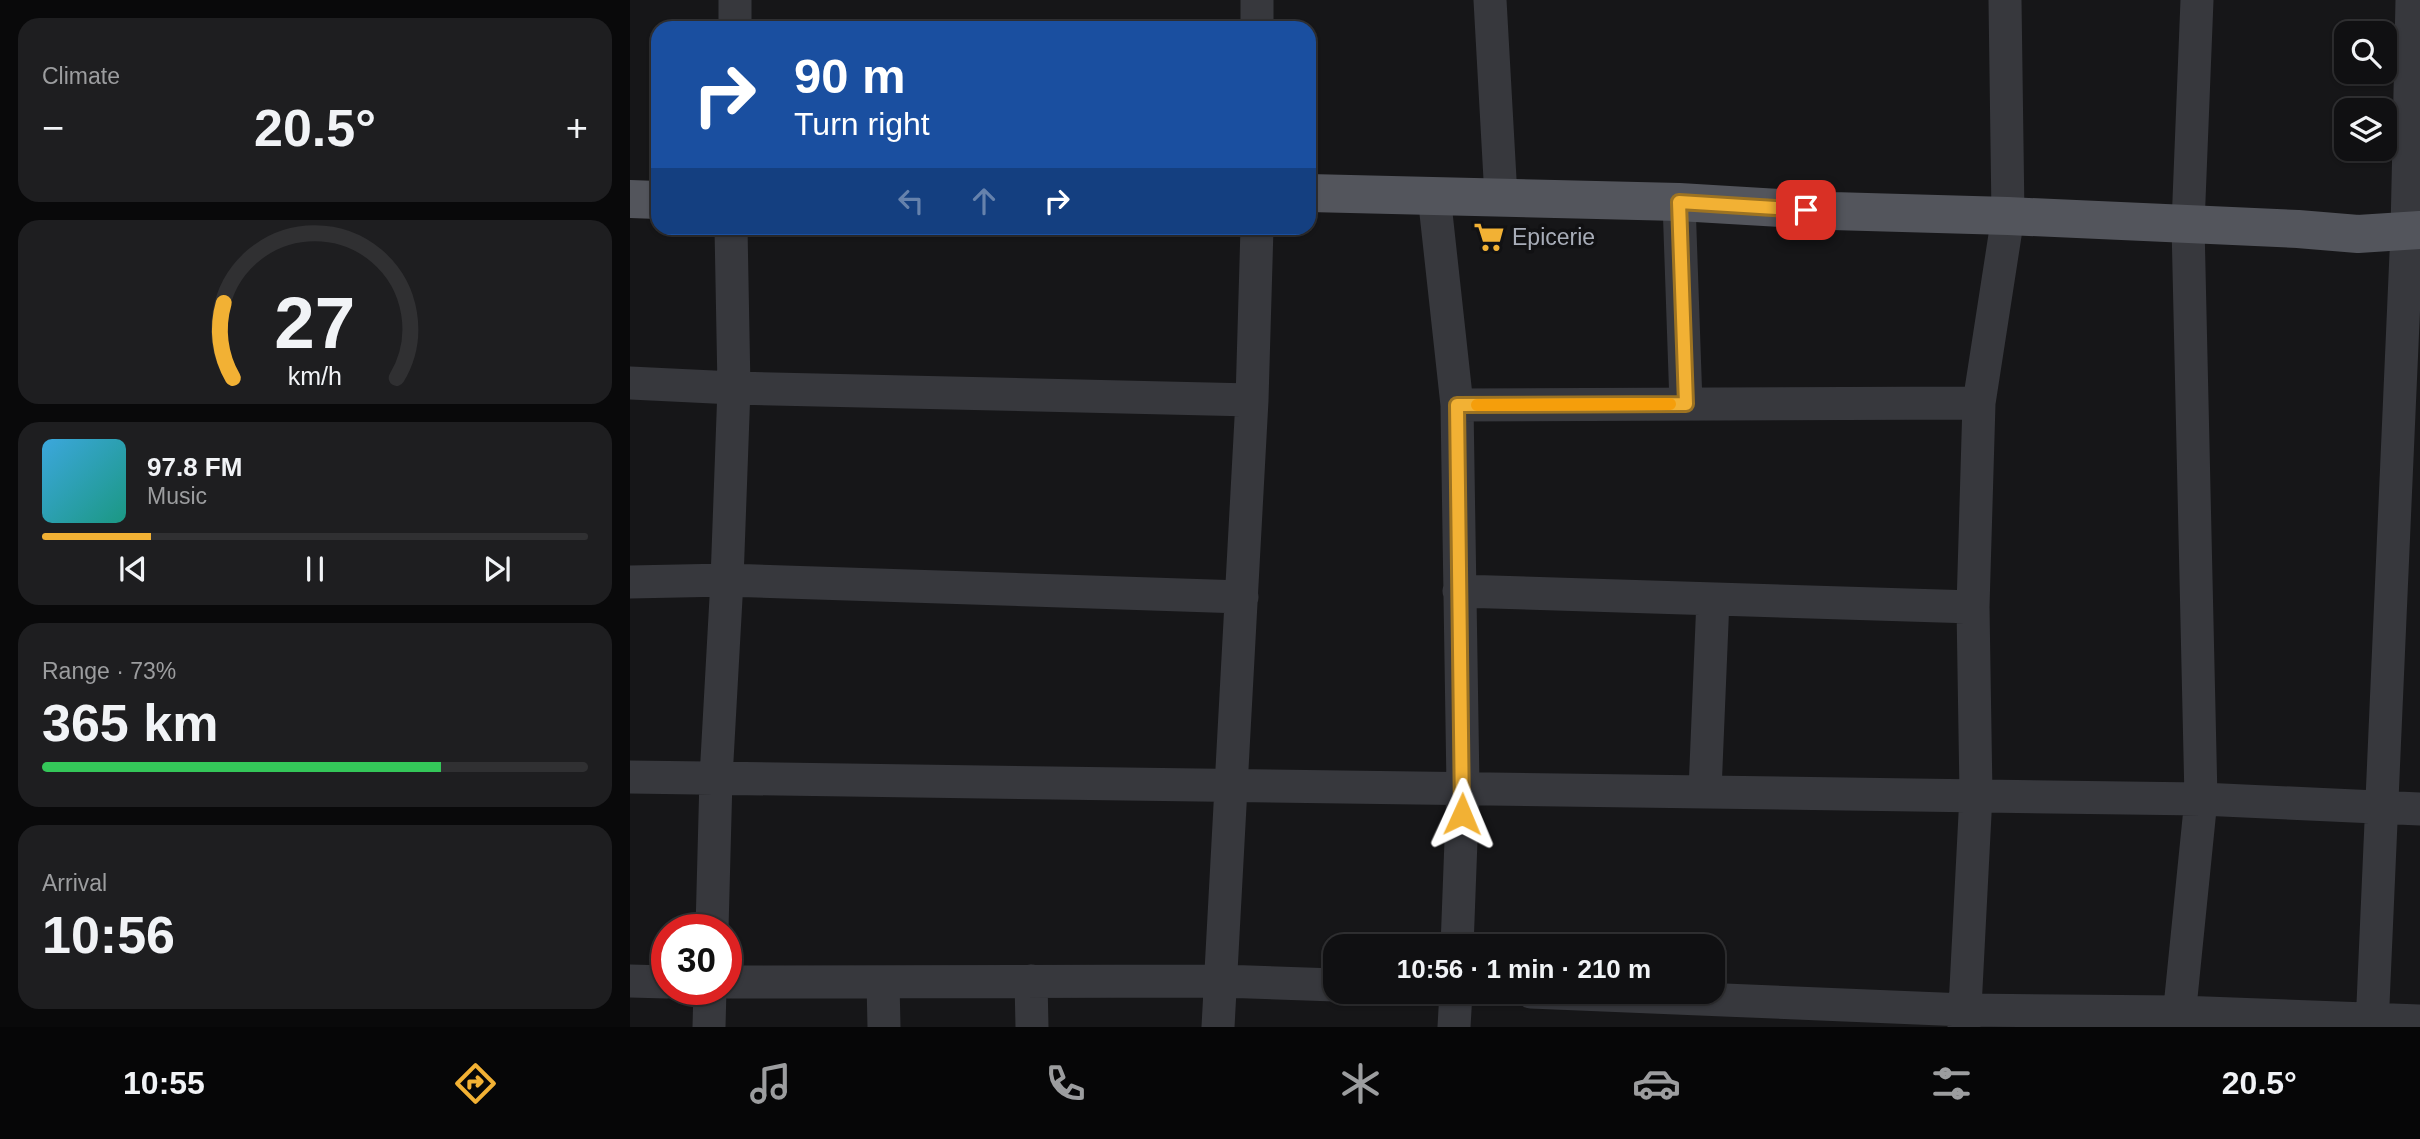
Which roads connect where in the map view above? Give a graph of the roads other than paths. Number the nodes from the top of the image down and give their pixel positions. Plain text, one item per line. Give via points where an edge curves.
1 (735, 0) edge
2 (1258, 0) edge
3 (1490, 0) edge
4 (2005, 0) edge
5 (2197, 0) edge
6 (2412, 0) edge
7 (735, 21) edge
8 (1258, 21) edge
9 (1316, 193) edge
10 (1434, 195) junction
11 (1501, 197) junction
12 (630, 199) edge
13 (651, 200) edge
14 (1679, 202) junction
15 (2008, 216) junction
16 (2189, 225) junction
17 (2414, 231) edge
18 (731, 235) edge
19 (1257, 235) edge
20 (630, 383) edge
21 (734, 388) junction
22 (1252, 400) junction
23 (1979, 403) junction
24 (1686, 404) junction
25 (1457, 405) junction
26 (727, 580) junction
27 (630, 582) edge
28 (1459, 591) junction
29 (1242, 597) junction
30 (1713, 599) junction
31 (1973, 607) junction
32 (630, 777) edge
33 (716, 778) junction
34 (1231, 785) junction
35 (1463, 788) junction
36 (1705, 791) junction
37 (1976, 795) junction
38 (2201, 799) junction
39 (2381, 808) junction
40 (2420, 809) edge
41 (712, 914) edge
42 (1457, 934) edge
43 (630, 981) edge
44 (1031, 981) junction
45 (1221, 981) junction
46 (651, 982) edge
47 (742, 982) edge
48 (883, 982) junction
49 (1323, 985) edge
50 (1455, 1004) edge
51 (1725, 1004) edge
52 (710, 1005) edge
53 (1964, 1018) edge
54 (2178, 1020) edge
55 (2420, 1021) edge
56 (2373, 1023) edge
57 (709, 1027) edge
58 (884, 1027) edge
59 (1032, 1027) edge
60 (1219, 1027) edge
61 (1454, 1027) edge

1 - 7 street
2 - 8 street
3 - 11 street
4 - 15 street
5 - 16 street
6 - 17 street
9 - 10 main road
10 - 11 main road
10 - 25 street
11 - 14 main road
12 - 13 main road
14 - 15 main road
14 - 24 street
15 - 16 main road
15 - 23 street
16 - 17 main road via 2358,234
16 - 38 street
17 - 39 street
18 - 21 street
19 - 22 street
20 - 21 street
21 - 22 street
21 - 26 street
22 - 29 street
23 - 24 street
23 - 31 street
24 - 25 street
25 - 28 street
26 - 27 street
26 - 29 street
26 - 33 street
28 - 30 street
28 - 35 street
29 - 34 street
30 - 31 street
30 - 36 street
31 - 37 street
32 - 33 street
33 - 34 street
33 - 41 street
34 - 35 street
34 - 45 street
35 - 36 street
35 - 42 street
36 - 37 street
37 - 38 street
37 - 53 street
38 - 39 street
38 - 54 street
39 - 40 street
39 - 56 street
43 - 46 street
44 - 45 street
44 - 48 street
44 - 59 street
45 - 49 street
45 - 60 street
47 - 48 street
48 - 58 street
50 - 61 street
51 - 53 street
52 - 57 street
53 - 54 street
54 - 56 street
55 - 56 street

